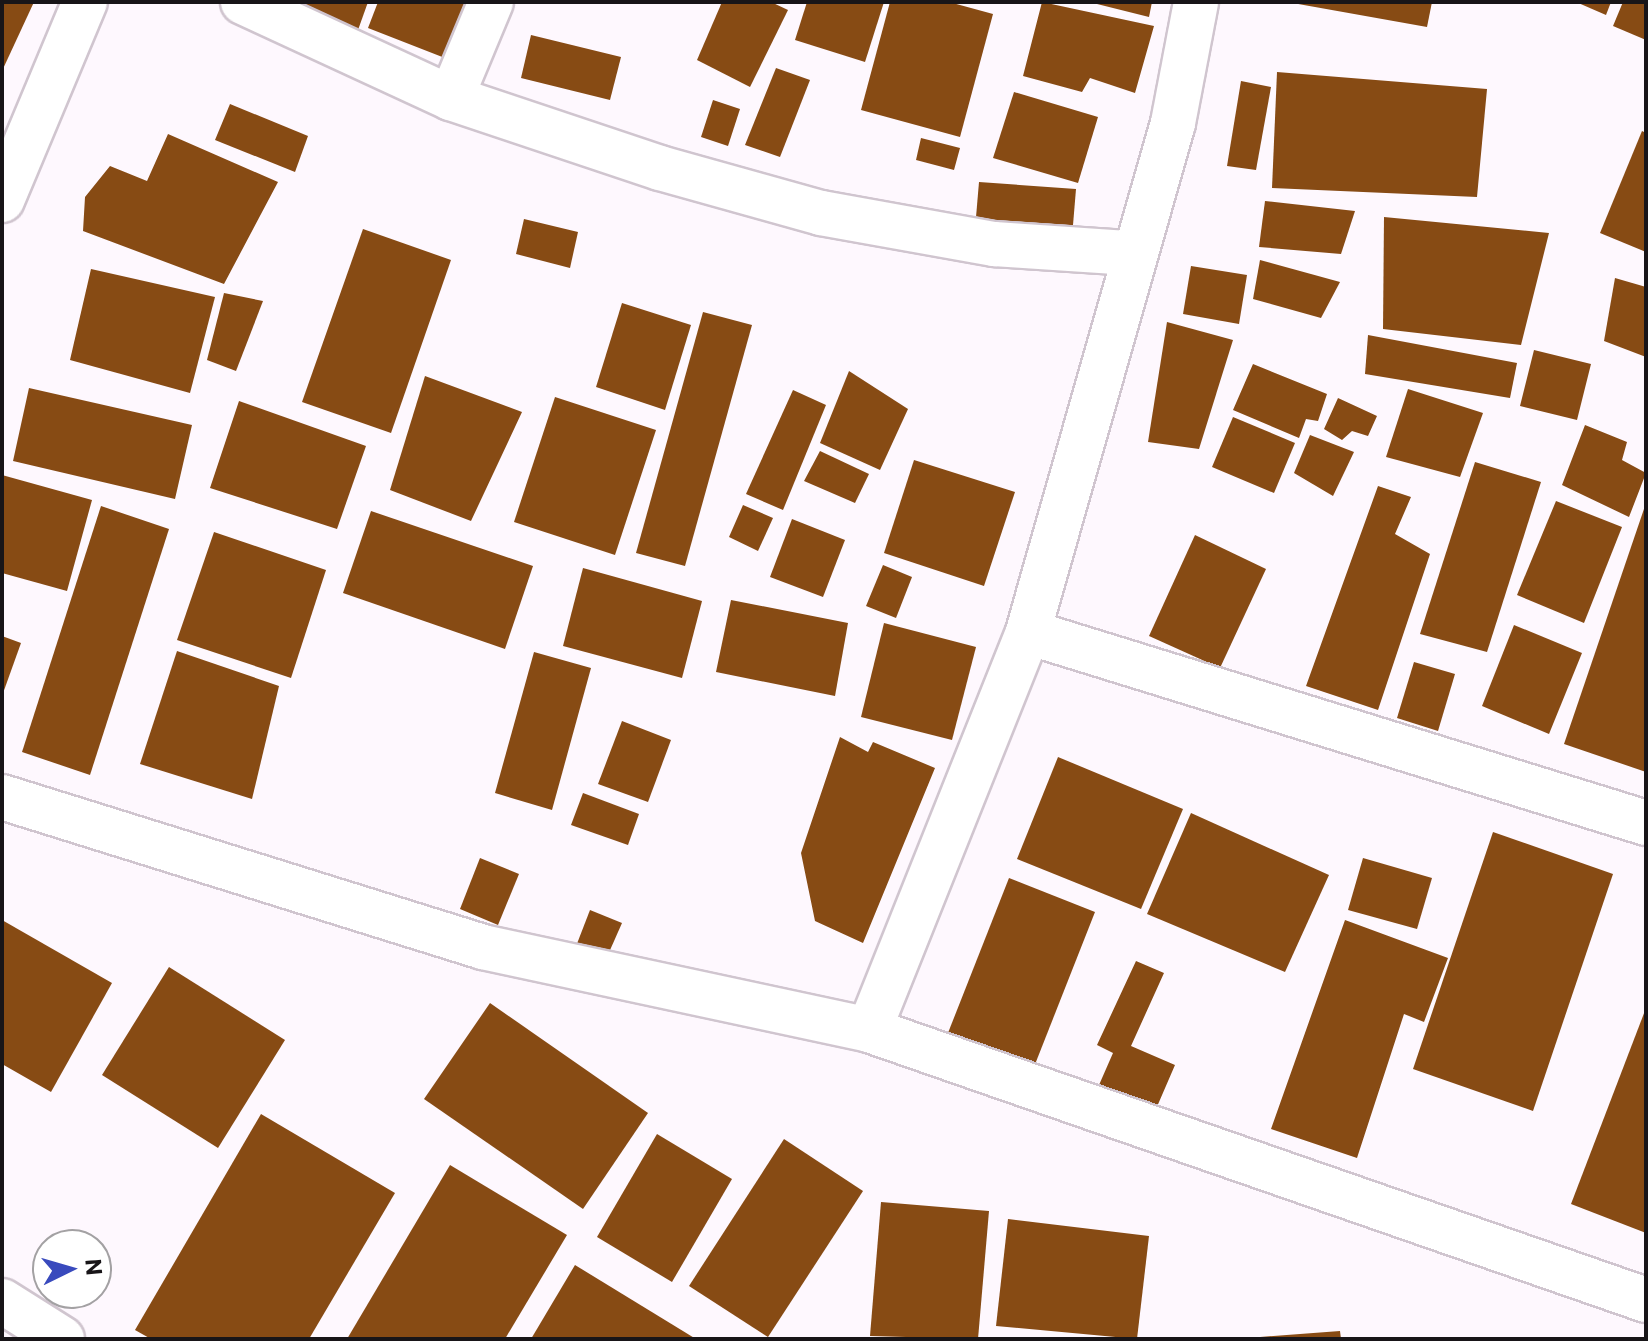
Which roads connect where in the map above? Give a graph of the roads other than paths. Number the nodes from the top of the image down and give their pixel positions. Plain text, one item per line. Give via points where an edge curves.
1 (85, 2) edge
2 (243, 2) edge
3 (491, 2) edge
4 (1196, 2) edge
5 (451, 98) junction
6 (2, 200) edge
7 (1131, 253) junction
8 (1028, 632) junction
9 (2, 797) edge
10 (1646, 823) edge
11 (869, 1030) junction
12 (1646, 1300) edge
13 (2, 1301) edge
14 (62, 1339) edge

1 - 6 street
2 - 5 street
3 - 5 street
4 - 7 street via 1173,123
5 - 7 street via 821,213 994,244
7 - 8 street
8 - 10 street
8 - 11 street
9 - 11 street via 483,947
11 - 12 street
13 - 14 street

